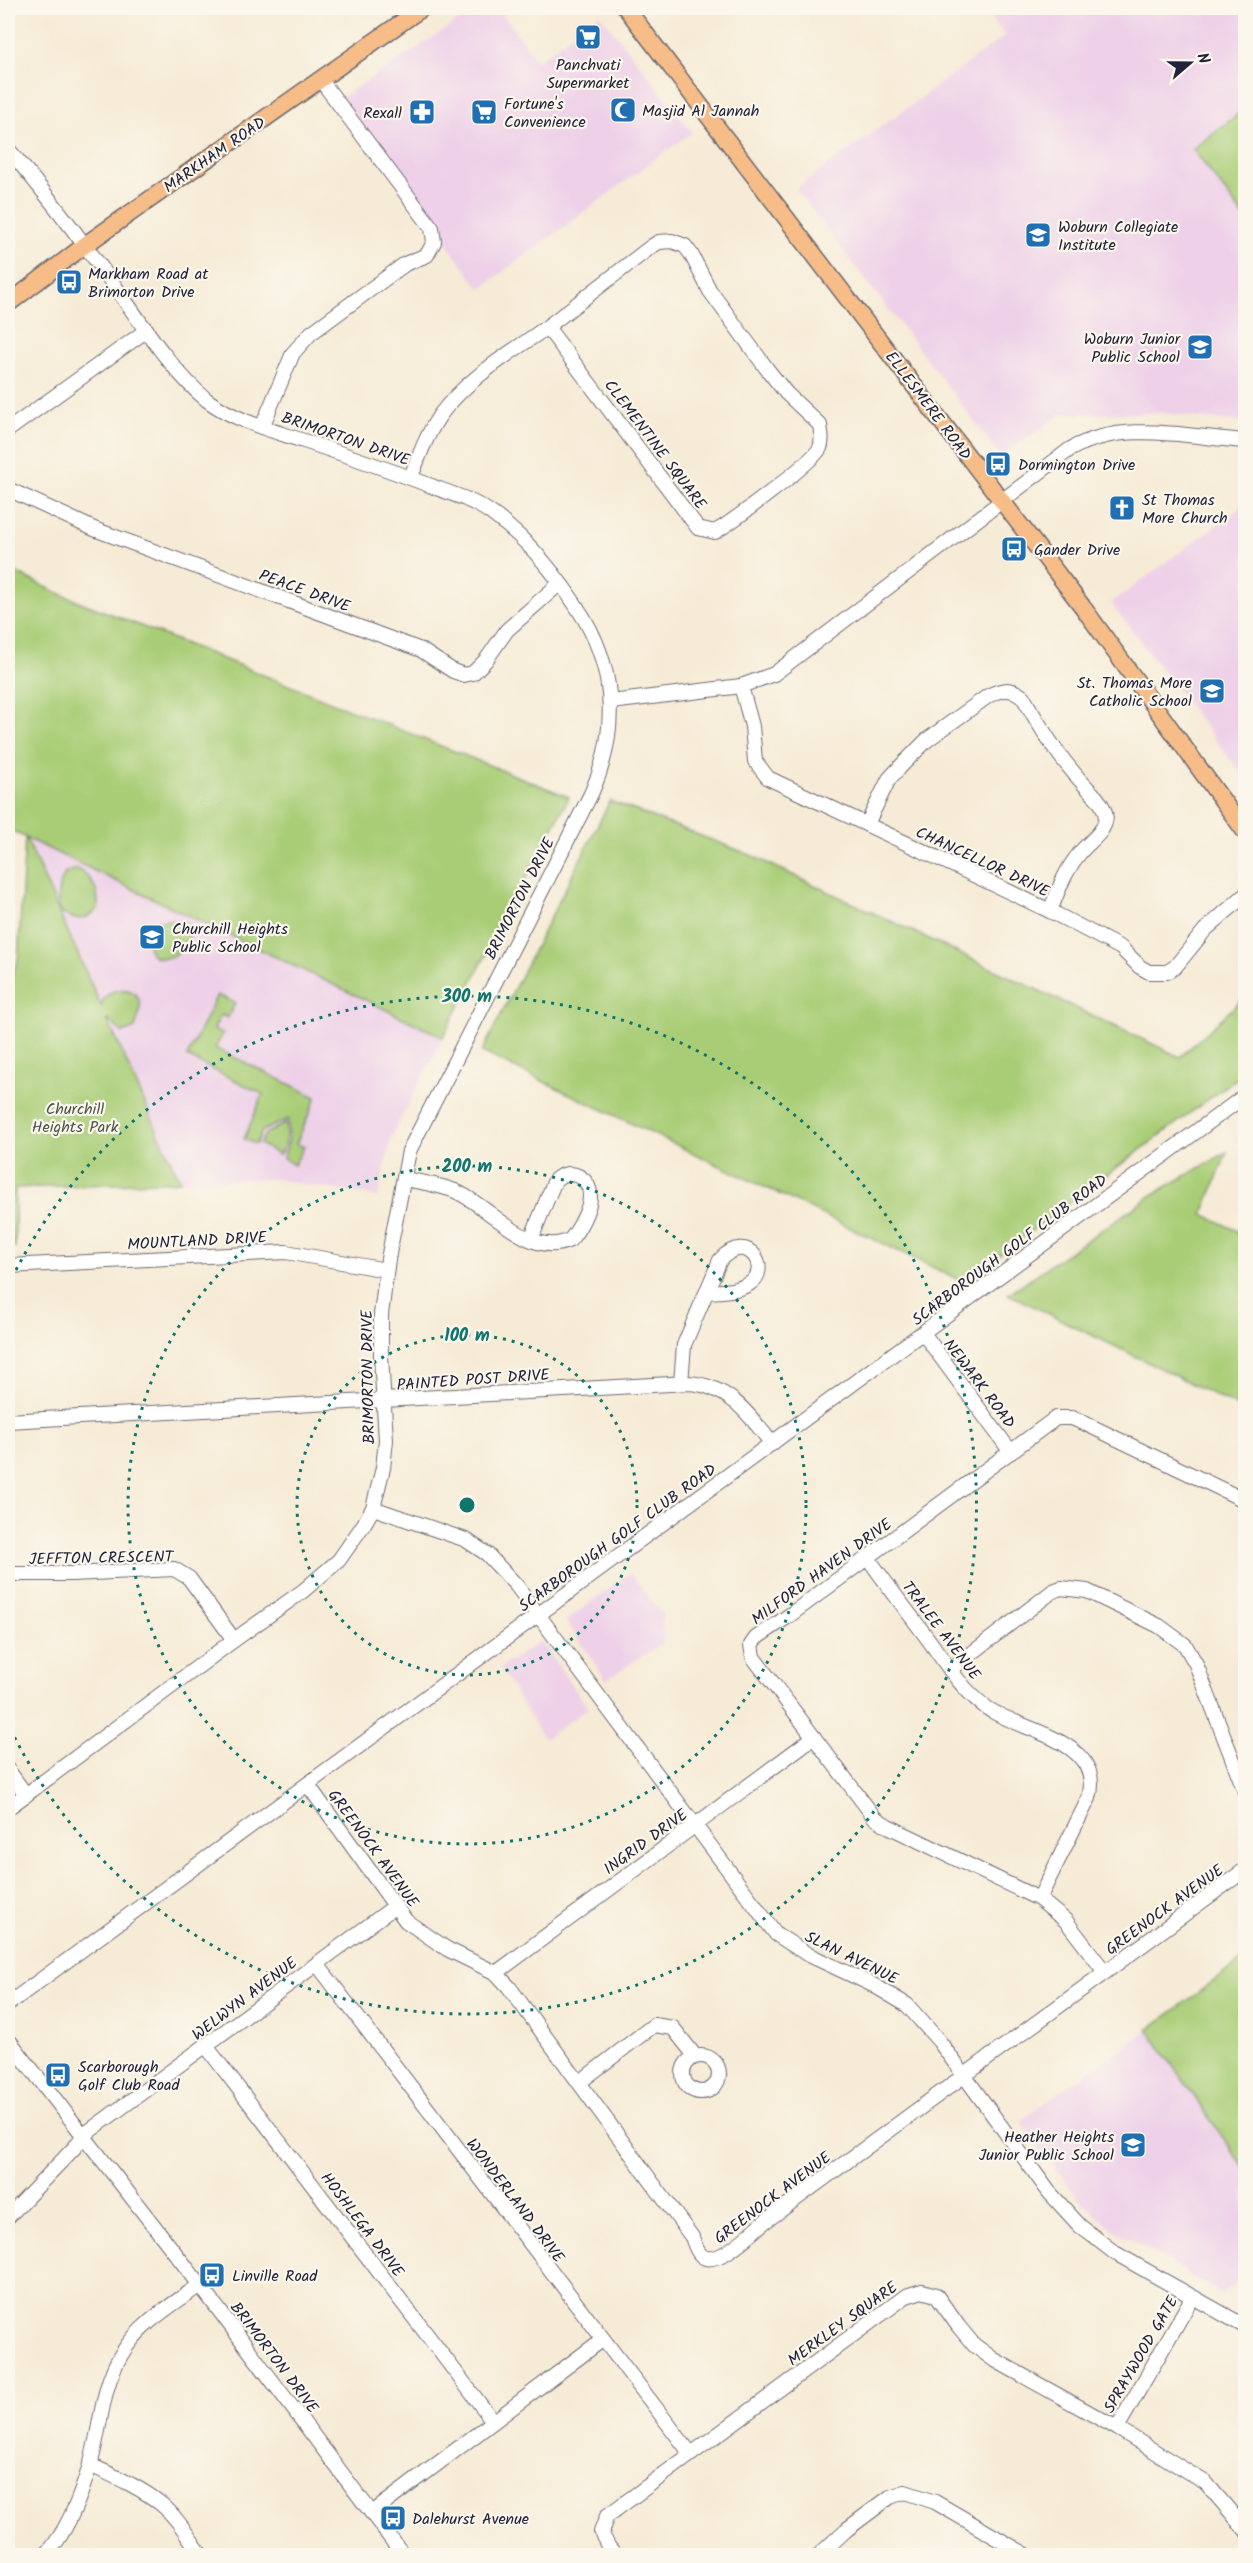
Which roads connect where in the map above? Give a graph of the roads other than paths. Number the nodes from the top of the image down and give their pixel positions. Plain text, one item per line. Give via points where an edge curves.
1 (422, 8) edge
2 (626, 8) edge
3 (320, 79) junction
4 (8, 149) edge
5 (86, 245) junction
6 (8, 304) edge
7 (547, 327) junction
8 (147, 330) junction
9 (262, 427) junction
10 (8, 430) edge
11 (1245, 441) edge
12 (411, 477) junction
13 (8, 489) edge
14 (1002, 502) junction
15 (560, 584) junction
16 (741, 686) junction
17 (611, 702) junction
18 (867, 824) junction
19 (1245, 833) edge
20 (1245, 894) edge
21 (1050, 911) junction
22 (1245, 1095) edge
23 (404, 1179) junction
24 (531, 1239) junction
25 (8, 1266) edge
26 (386, 1270) junction
27 (708, 1292) dead end
28 (923, 1333) junction
29 (681, 1383) junction
30 (382, 1402) junction
31 (8, 1421) edge
32 (772, 1444) junction
33 (1011, 1452) junction
34 (1245, 1501) edge
35 (373, 1508) junction
36 (868, 1558) junction
37 (8, 1574) edge
38 (538, 1617) junction
39 (234, 1640) junction
40 (950, 1670) junction
41 (814, 1737) junction
42 (8, 1770) edge
43 (308, 1785) junction
44 (1245, 1794) edge
45 (27, 1795) junction
46 (8, 1808) edge
47 (694, 1826) junction
48 (1245, 1869) edge
49 (1039, 1899) junction
50 (394, 1907) junction
51 (317, 1964) junction
52 (1105, 1972) junction
53 (496, 1973) junction
54 (8, 2004) edge
55 (8, 2039) edge
56 (206, 2046) junction
57 (694, 2056) dead end
58 (965, 2075) junction
59 (579, 2082) junction
60 (84, 2135) junction
61 (8, 2217) edge
62 (200, 2285) junction
63 (1192, 2298) junction
64 (1245, 2327) edge
65 (602, 2340) junction
66 (493, 2421) junction
67 (1117, 2428) junction
68 (691, 2454) junction
69 (90, 2465) junction
70 (372, 2513) junction
71 (1245, 2530) edge
72 (45, 2556) edge
73 (202, 2556) edge
74 (404, 2556) edge
75 (616, 2556) edge
76 (818, 2556) edge
77 (1028, 2556) edge

1 - 3 main road, MARKHAM ROAD
2 - 14 main road, ELLESMERE ROAD
3 - 5 main road, MARKHAM ROAD
3 - 9 street via 432,228 434,242 427,255 405,264 311,333 293,352
4 - 5 street, BRIMORTON DRIVE
5 - 6 main road, MARKHAM ROAD
5 - 8 street, BRIMORTON DRIVE
7 - 7 street, CLEMENTINE SQUARE via 698,528 715,532 731,522 812,459 821,445 820,425 767,369 710,291 691,254 678,242 652,246
7 - 12 street, CLEMENTINE SQUARE via 458,395 441,414 423,445
8 - 9 street, BRIMORTON DRIVE via 187,381 208,400
8 - 10 street
9 - 12 street, BRIMORTON DRIVE
11 - 14 street via 1129,432 1103,435 1069,450
12 - 15 street, BRIMORTON DRIVE via 489,511 536,552
13 - 15 street, PEACE DRIVE via 94,530 421,650 464,675 479,669 507,630
14 - 16 street via 781,669
14 - 19 main road, ELLESMERE ROAD
15 - 17 street, BRIMORTON DRIVE via 598,647 606,666
16 - 17 street
16 - 18 street, CHANCELLOR DRIVE via 752,726 755,761 768,778
17 - 23 street, BRIMORTON DRIVE via 609,735 600,774 421,1125 409,1151
18 - 21 street, CHANCELLOR DRIVE
18 - 21 street via 889,779 927,740 987,696 1009,689 1016,692 1023,697 1064,764 1105,811 1103,829 1079,853
20 - 21 street, CHANCELLOR DRIVE via 1205,930 1175,968 1159,973 1140,967 1120,948
22 - 28 street, SCARBOROUGH GOLF CLUB ROAD
23 - 24 street via 454,1191
23 - 26 street, BRIMORTON DRIVE
24 - 24 street via 560,1244 573,1236 590,1203 590,1189 582,1177 562,1175 555,1180
25 - 26 street, MOUNTLAND DRIVE via 286,1252
26 - 30 street, BRIMORTON DRIVE via 381,1315
27 - 29 street via 684,1345
28 - 32 street, SCARBOROUGH GOLF CLUB ROAD
28 - 33 street, NEWARK ROAD
29 - 30 street, PAINTED POST DRIVE
29 - 32 street, PAINTED POST DRIVE via 698,1383 740,1404
30 - 31 street, PAINTED POST DRIVE
30 - 35 street, BRIMORTON DRIVE via 386,1440
32 - 38 street, SCARBOROUGH GOLF CLUB ROAD
33 - 34 street, MILFORD HAVEN DRIVE via 1056,1418 1072,1418
33 - 36 street, MILFORD HAVEN DRIVE
35 - 38 street, SLAN AVENUE via 456,1536 487,1554 516,1585
35 - 39 street, BRIMORTON DRIVE via 352,1545 321,1576
36 - 40 street, TRALEE AVENUE
36 - 41 street, MILFORD HAVEN DRIVE via 751,1645 753,1657
37 - 39 street, JEFFTON CRESCENT via 174,1569 189,1578
38 - 43 street, SCARBOROUGH GOLF CLUB ROAD
38 - 47 street, SLAN AVENUE
39 - 45 street, BRIMORTON DRIVE
40 - 44 street via 1053,1591 1087,1591 1159,1626 1190,1652
40 - 49 street, TRALEE AVENUE via 968,1693 987,1707 1070,1747 1086,1763 1092,1789 1089,1798
41 - 47 street, INGRID DRIVE
41 - 49 street, MILFORD HAVEN DRIVE via 875,1818
42 - 45 street
43 - 50 street, GREENOCK AVENUE
43 - 54 street, SCARBOROUGH GOLF CLUB ROAD
45 - 46 street, BRIMORTON DRIVE
47 - 53 street, INGRID DRIVE
47 - 58 street, SLAN AVENUE via 776,1935 908,2005
48 - 52 street, GREENOCK AVENUE
49 - 52 street, MILFORD HAVEN DRIVE via 1066,1921
50 - 51 street, WELWYN AVENUE
50 - 53 street, GREENOCK AVENUE via 428,1938
51 - 56 street, WELWYN AVENUE
51 - 65 street, WONDERLAND DRIVE
52 - 58 street, GREENOCK AVENUE
53 - 59 street, GREENOCK AVENUE
55 - 60 street, BRIMORTON DRIVE
56 - 60 street, WELWYN AVENUE
56 - 66 street, HOSHLEGA DRIVE
57 - 59 street via 672,2028 654,2025
58 - 59 street, GREENOCK AVENUE via 716,2259 700,2255 692,2237
58 - 63 street, SLAN AVENUE via 1049,2192 1080,2226 1115,2253
60 - 61 street, WELWYN AVENUE
60 - 62 street, BRIMORTON DRIVE
62 - 69 street via 146,2326 120,2356 103,2402
62 - 70 street, BRIMORTON DRIVE
63 - 64 street, SLAN AVENUE
63 - 67 street, SPRAYWOOD GATE
65 - 66 street
65 - 68 street, WONDERLAND DRIVE
66 - 70 street
67 - 68 street, MERKLEY SQUARE via 993,2359 974,2344 936,2295 922,2291 906,2296
67 - 71 street, MERKLEY SQUARE via 1206,2483
68 - 75 street, MERKLEY SQUARE via 607,2516 601,2532
69 - 72 street via 64,2529
69 - 73 street via 162,2505
70 - 74 street, BRIMORTON DRIVE
76 - 77 street via 890,2497 905,2492 935,2502

